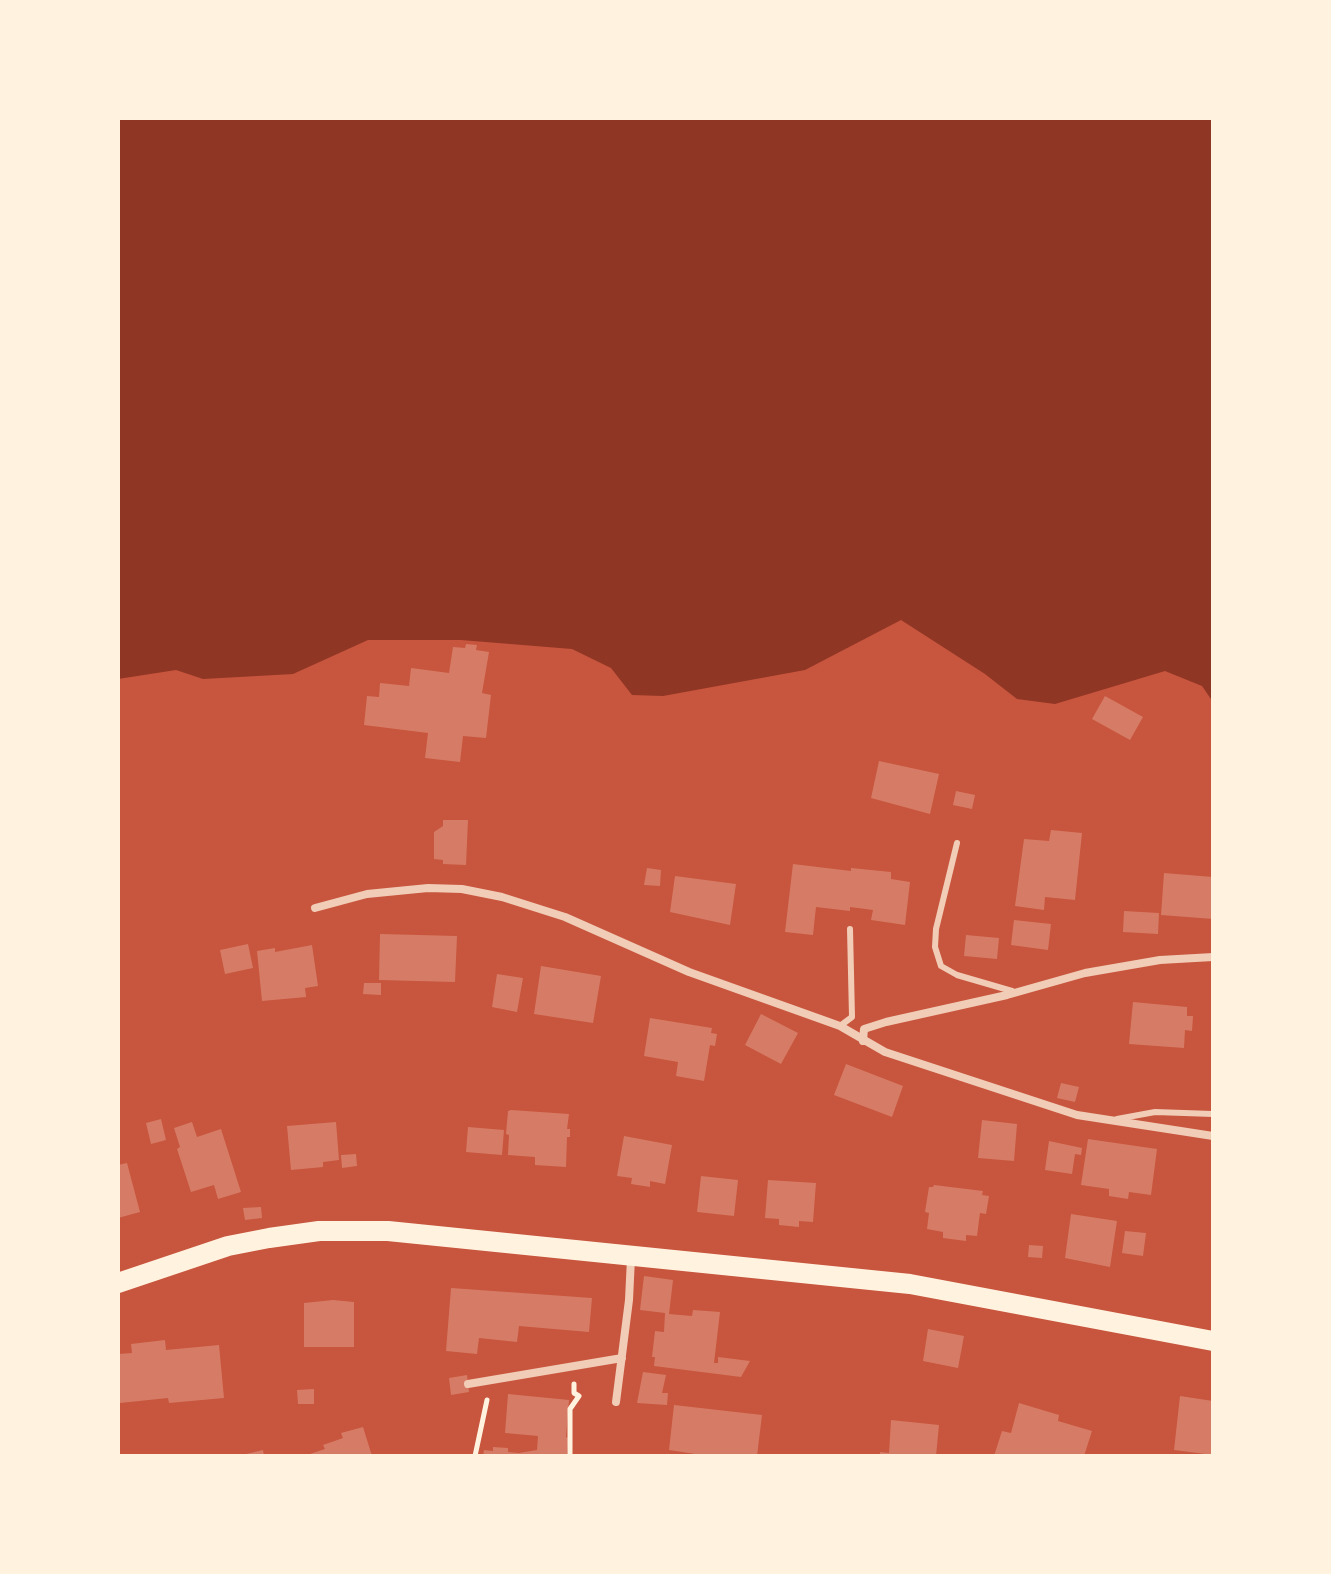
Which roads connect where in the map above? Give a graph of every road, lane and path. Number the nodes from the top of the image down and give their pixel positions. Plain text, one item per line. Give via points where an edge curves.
1 (957, 843) dead end
2 (315, 908) dead end
3 (850, 929) dead end
4 (1213, 957) edge
5 (1012, 991) junction
6 (840, 1026) junction
7 (863, 1041) junction
8 (1213, 1114) edge
9 (1113, 1121) junction
10 (1213, 1136) edge
11 (631, 1258) junction
12 (118, 1283) edge
13 (1213, 1341) edge
14 (622, 1358) junction
15 (499, 1378) junction
16 (468, 1384) dead end
17 (492, 1392) dead end
18 (574, 1393) dead end
19 (616, 1402) dead end
20 (481, 1422) dead end
21 (475, 1456) edge
22 (570, 1456) edge

1 - 5 lane via 936,929 941,966
2 - 6 street via 367,894 428,888 502,897
3 - 6 lane via 852,1017
4 - 5 street via 1145,962
5 - 7 street via 875,1025 864,1029
6 - 7 street
7 - 9 street via 1077,1115
8 - 9 lane via 1155,1112
9 - 10 street
11 - 12 main road via 403,1233 319,1231 228,1246
11 - 13 main road via 910,1284
11 - 14 street
14 - 15 street
14 - 19 street
15 - 16 street
15 - 21 path via 485,1404
17 - 20 path
18 - 22 path via 579,1396 570,1409

